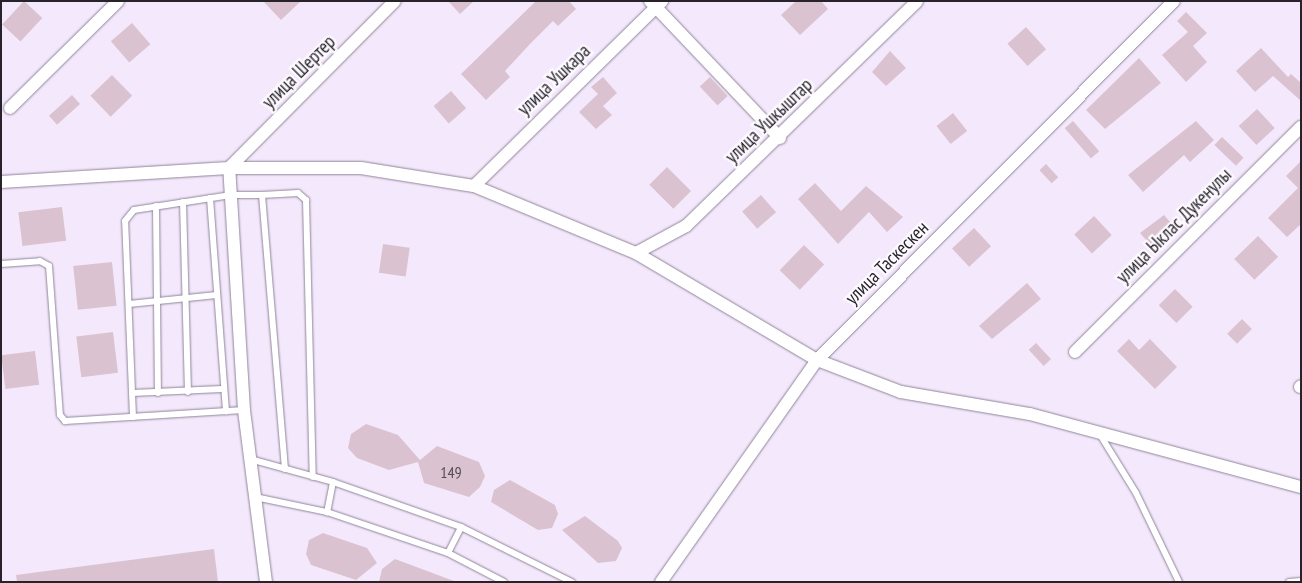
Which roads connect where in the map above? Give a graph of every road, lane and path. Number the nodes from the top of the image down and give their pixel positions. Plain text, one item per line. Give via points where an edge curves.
1 (118, 1) edge
2 (395, 1) edge
3 (917, 1) edge
4 (1174, 1) edge
5 (656, 3) edge
6 (10, 108) dead end
7 (1301, 127) edge
8 (780, 138) junction
9 (229, 168) junction
10 (1, 182) edge
11 (474, 186) junction
12 (231, 195) junction
13 (262, 195) junction
14 (210, 198) junction
15 (183, 202) junction
16 (156, 206) junction
17 (636, 253) junction
18 (1, 264) edge
19 (217, 295) junction
20 (186, 298) junction
21 (157, 300) junction
22 (129, 304) junction
23 (1075, 352) dead end
24 (817, 360) junction
25 (222, 389) junction
26 (188, 392) junction
27 (132, 393) junction
28 (158, 393) junction
29 (244, 410) junction
30 (226, 411) junction
31 (133, 417) junction
32 (1099, 432) junction
33 (250, 459) junction
34 (285, 469) junction
35 (313, 477) junction
36 (333, 482) junction
37 (1301, 488) edge
38 (254, 497) junction
39 (327, 512) junction
40 (461, 527) junction
41 (448, 553) junction
42 (1301, 581) edge
43 (266, 582) edge
44 (504, 582) edge
45 (572, 582) edge
46 (662, 582) edge
47 (1179, 582) edge
48 (1289, 582) edge

1 - 6 street
2 - 9 street, улица Шертер
3 - 8 street, улица Ушкыштар
4 - 24 street, улица Таскескен
5 - 8 street via 665,22
5 - 11 street, улица Ушкара
7 - 23 street, улица Ыклас Дукенулы
8 - 17 street, улица Ушкыштар via 686,226
9 - 10 street
9 - 11 street via 361,168
9 - 12 street
11 - 17 street
12 - 13 lane
12 - 14 lane
12 - 29 street
13 - 34 lane
13 - 35 lane via 298,193 306,200
14 - 15 lane
14 - 19 lane
15 - 16 lane
15 - 20 lane
16 - 21 lane
16 - 22 lane via 134,210 125,221
17 - 24 street
18 - 31 lane via 40,261 49,266 60,415 65,421
19 - 20 lane
19 - 25 lane
20 - 21 lane
20 - 26 lane
21 - 22 lane
21 - 28 lane
22 - 27 lane
24 - 32 street via 901,392 1030,414
24 - 46 street, улица Таскескен
25 - 26 lane
25 - 30 lane
26 - 28 lane
27 - 28 lane
27 - 31 lane
29 - 30 lane
29 - 33 street
30 - 31 lane
32 - 37 street
32 - 47 lane via 1136,493
33 - 34 lane
33 - 38 street
34 - 35 lane
35 - 36 lane
36 - 39 lane
36 - 40 lane
38 - 39 lane
38 - 43 street
39 - 41 lane
40 - 41 lane
40 - 45 lane
41 - 44 lane
42 - 48 lane

